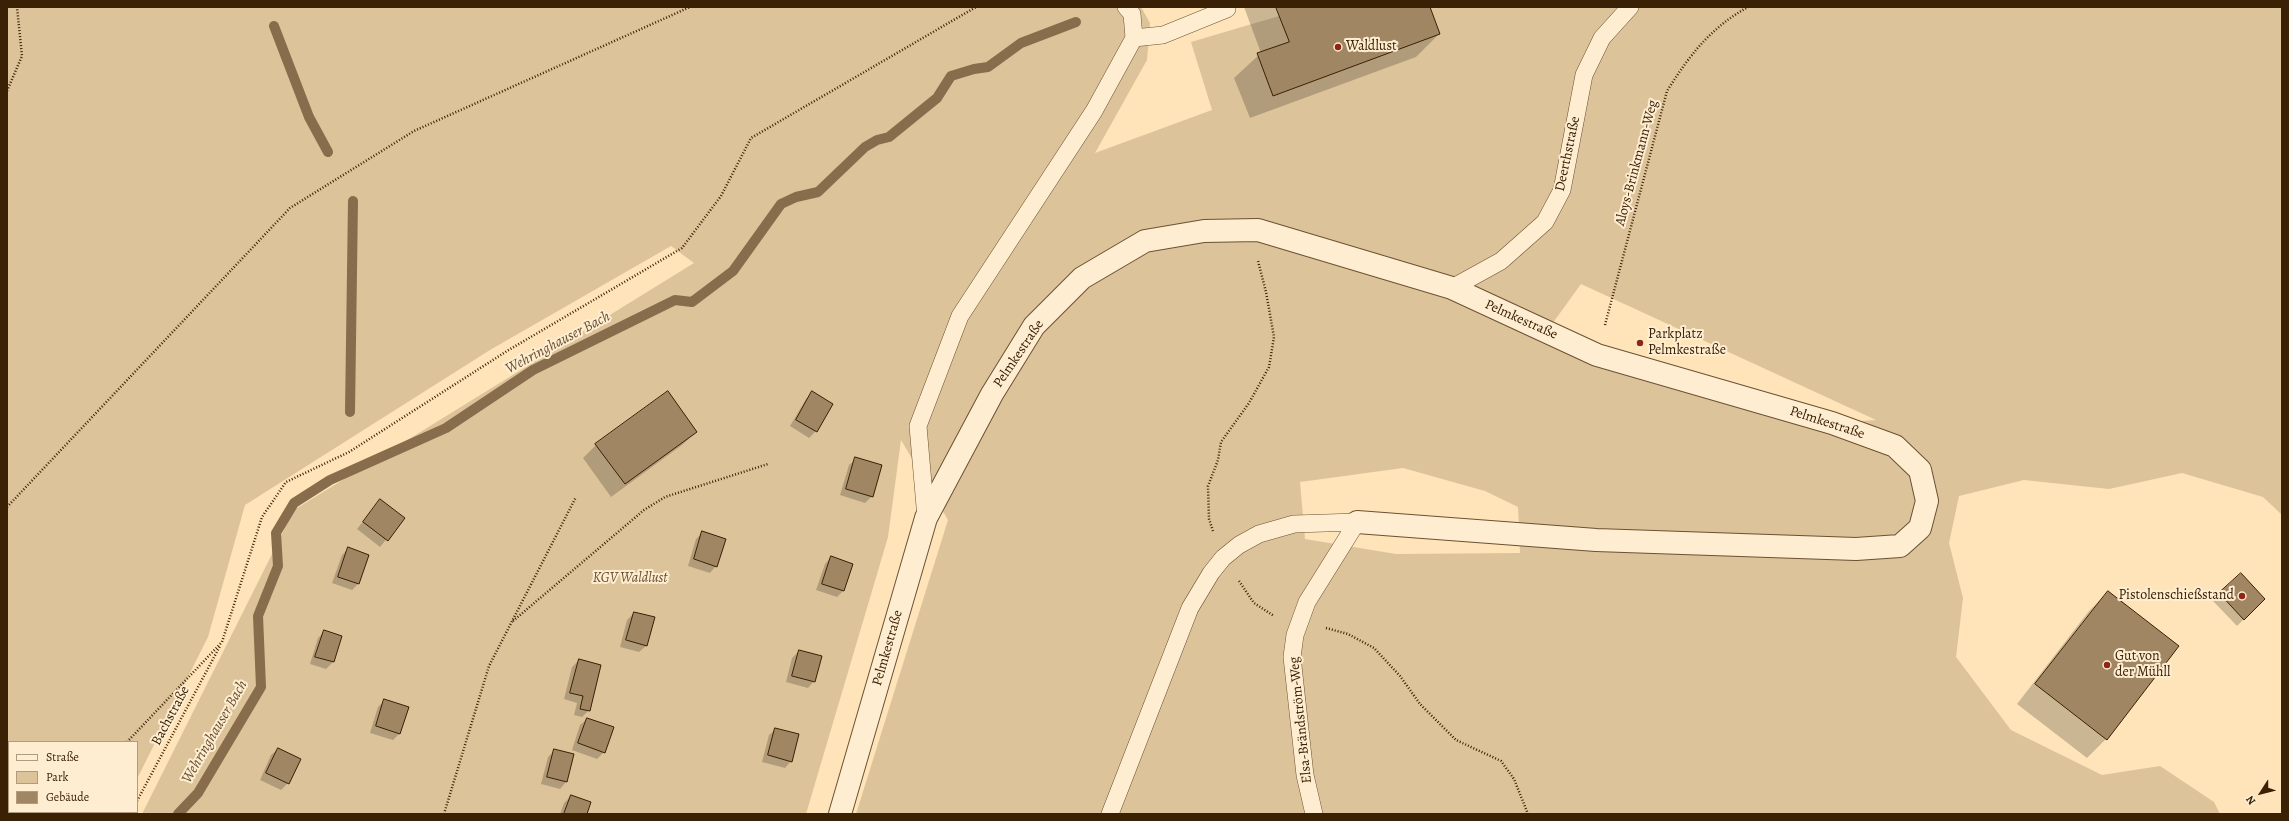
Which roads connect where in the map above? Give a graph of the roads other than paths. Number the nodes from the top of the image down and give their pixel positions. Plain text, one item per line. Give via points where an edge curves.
1 (1126, 7) edge
2 (1630, 7) edge
3 (1227, 9) dead end
4 (1134, 38) junction
5 (1452, 288) junction
6 (926, 518) junction
7 (1357, 522) junction
8 (840, 814) edge
9 (1110, 814) edge
10 (1314, 814) edge

1 - 4 lane via 1132,14
2 - 5 lane, Deerthstraße via 1602,38 1584,75 1562,190 1545,222 1501,261
3 - 4 lane via 1163,35
4 - 6 lane via 1094,111 960,316 918,426
5 - 6 street, Pelmkestraße via 1258,230 1204,231 1145,241 1082,278 1034,326 992,394
5 - 7 street, Pelmkestraße via 1597,355 1832,423 1895,446 1920,470 1927,501 1920,528 1900,546 1856,549 1596,540
6 - 8 street, Pelmkestraße
7 - 9 lane via 1294,524 1258,534 1223,558 1190,608
7 - 10 lane, Elsa-Brändström-Weg via 1307,602 1292,657 1305,775

